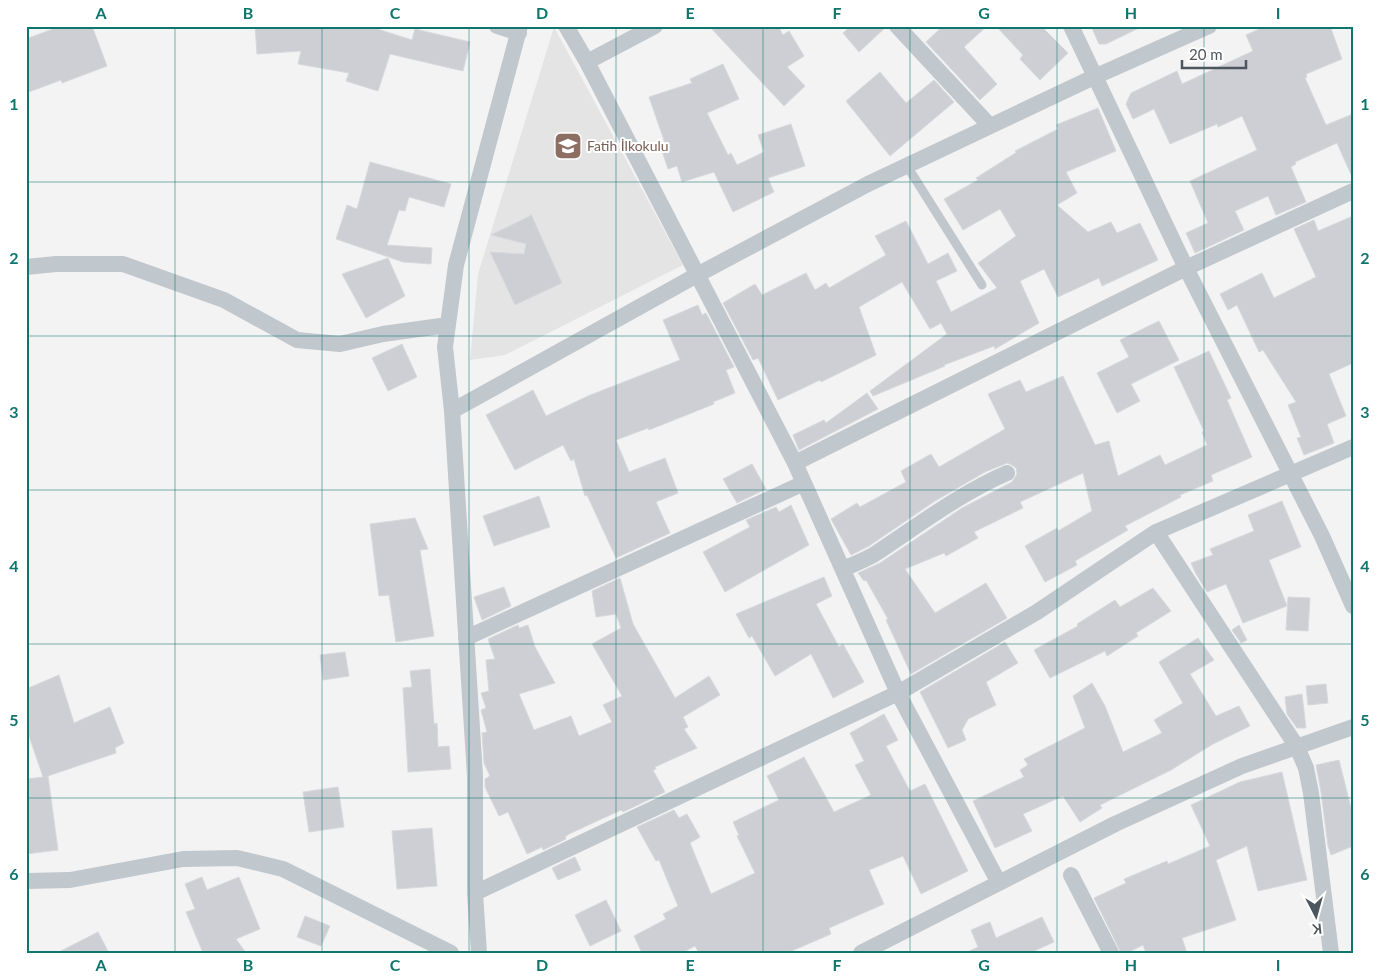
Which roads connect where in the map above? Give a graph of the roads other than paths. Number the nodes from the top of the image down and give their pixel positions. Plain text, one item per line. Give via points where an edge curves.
1 (497, 26) edge
2 (566, 26) edge
3 (655, 26) edge
4 (897, 26) edge
5 (1071, 26) edge
6 (1210, 26) edge
7 (520, 30) edge
8 (587, 62) junction
9 (1094, 77) junction
10 (990, 126) junction
11 (907, 166) junction
12 (1353, 192) edge
13 (26, 267) edge
14 (1186, 268) junction
15 (697, 275) junction
16 (982, 285) dead end
17 (448, 325) junction
18 (452, 411) junction
19 (1353, 446) edge
20 (795, 463) junction
21 (1007, 473) dead end
22 (1291, 474) junction
23 (804, 482) junction
24 (1156, 532) junction
25 (843, 569) junction
26 (1353, 606) edge
27 (466, 638) junction
28 (898, 693) junction
29 (1353, 727) edge
30 (1297, 746) junction
31 (1071, 875) dead end
32 (26, 881) edge
33 (999, 883) junction
34 (475, 893) junction
35 (451, 953) edge
36 (479, 953) edge
37 (861, 953) edge
38 (1111, 953) edge
39 (1331, 953) edge

1 - 7 street
2 - 8 street
3 - 8 street
4 - 10 street
5 - 9 street
6 - 9 street
7 - 17 street via 456,265
8 - 15 street
9 - 10 street
9 - 14 street
10 - 11 street
11 - 15 street
11 - 16 lane
12 - 14 street
13 - 17 street via 123,264 224,300 298,340 340,344
14 - 20 street
14 - 22 street
15 - 18 street
15 - 20 street
17 - 18 street via 446,347
18 - 27 street
19 - 22 street
20 - 23 street
21 - 25 street via 941,510 877,553
22 - 24 street
22 - 26 street
23 - 25 street
23 - 27 street
24 - 28 street via 1037,612
24 - 30 street
25 - 28 street
27 - 34 street via 474,776
28 - 33 street
28 - 34 street
29 - 30 street
30 - 33 street via 1233,770 1115,824
30 - 39 street via 1311,793
31 - 38 street
32 - 35 street via 70,880 183,859 237,858 283,869
33 - 37 street
34 - 36 street

